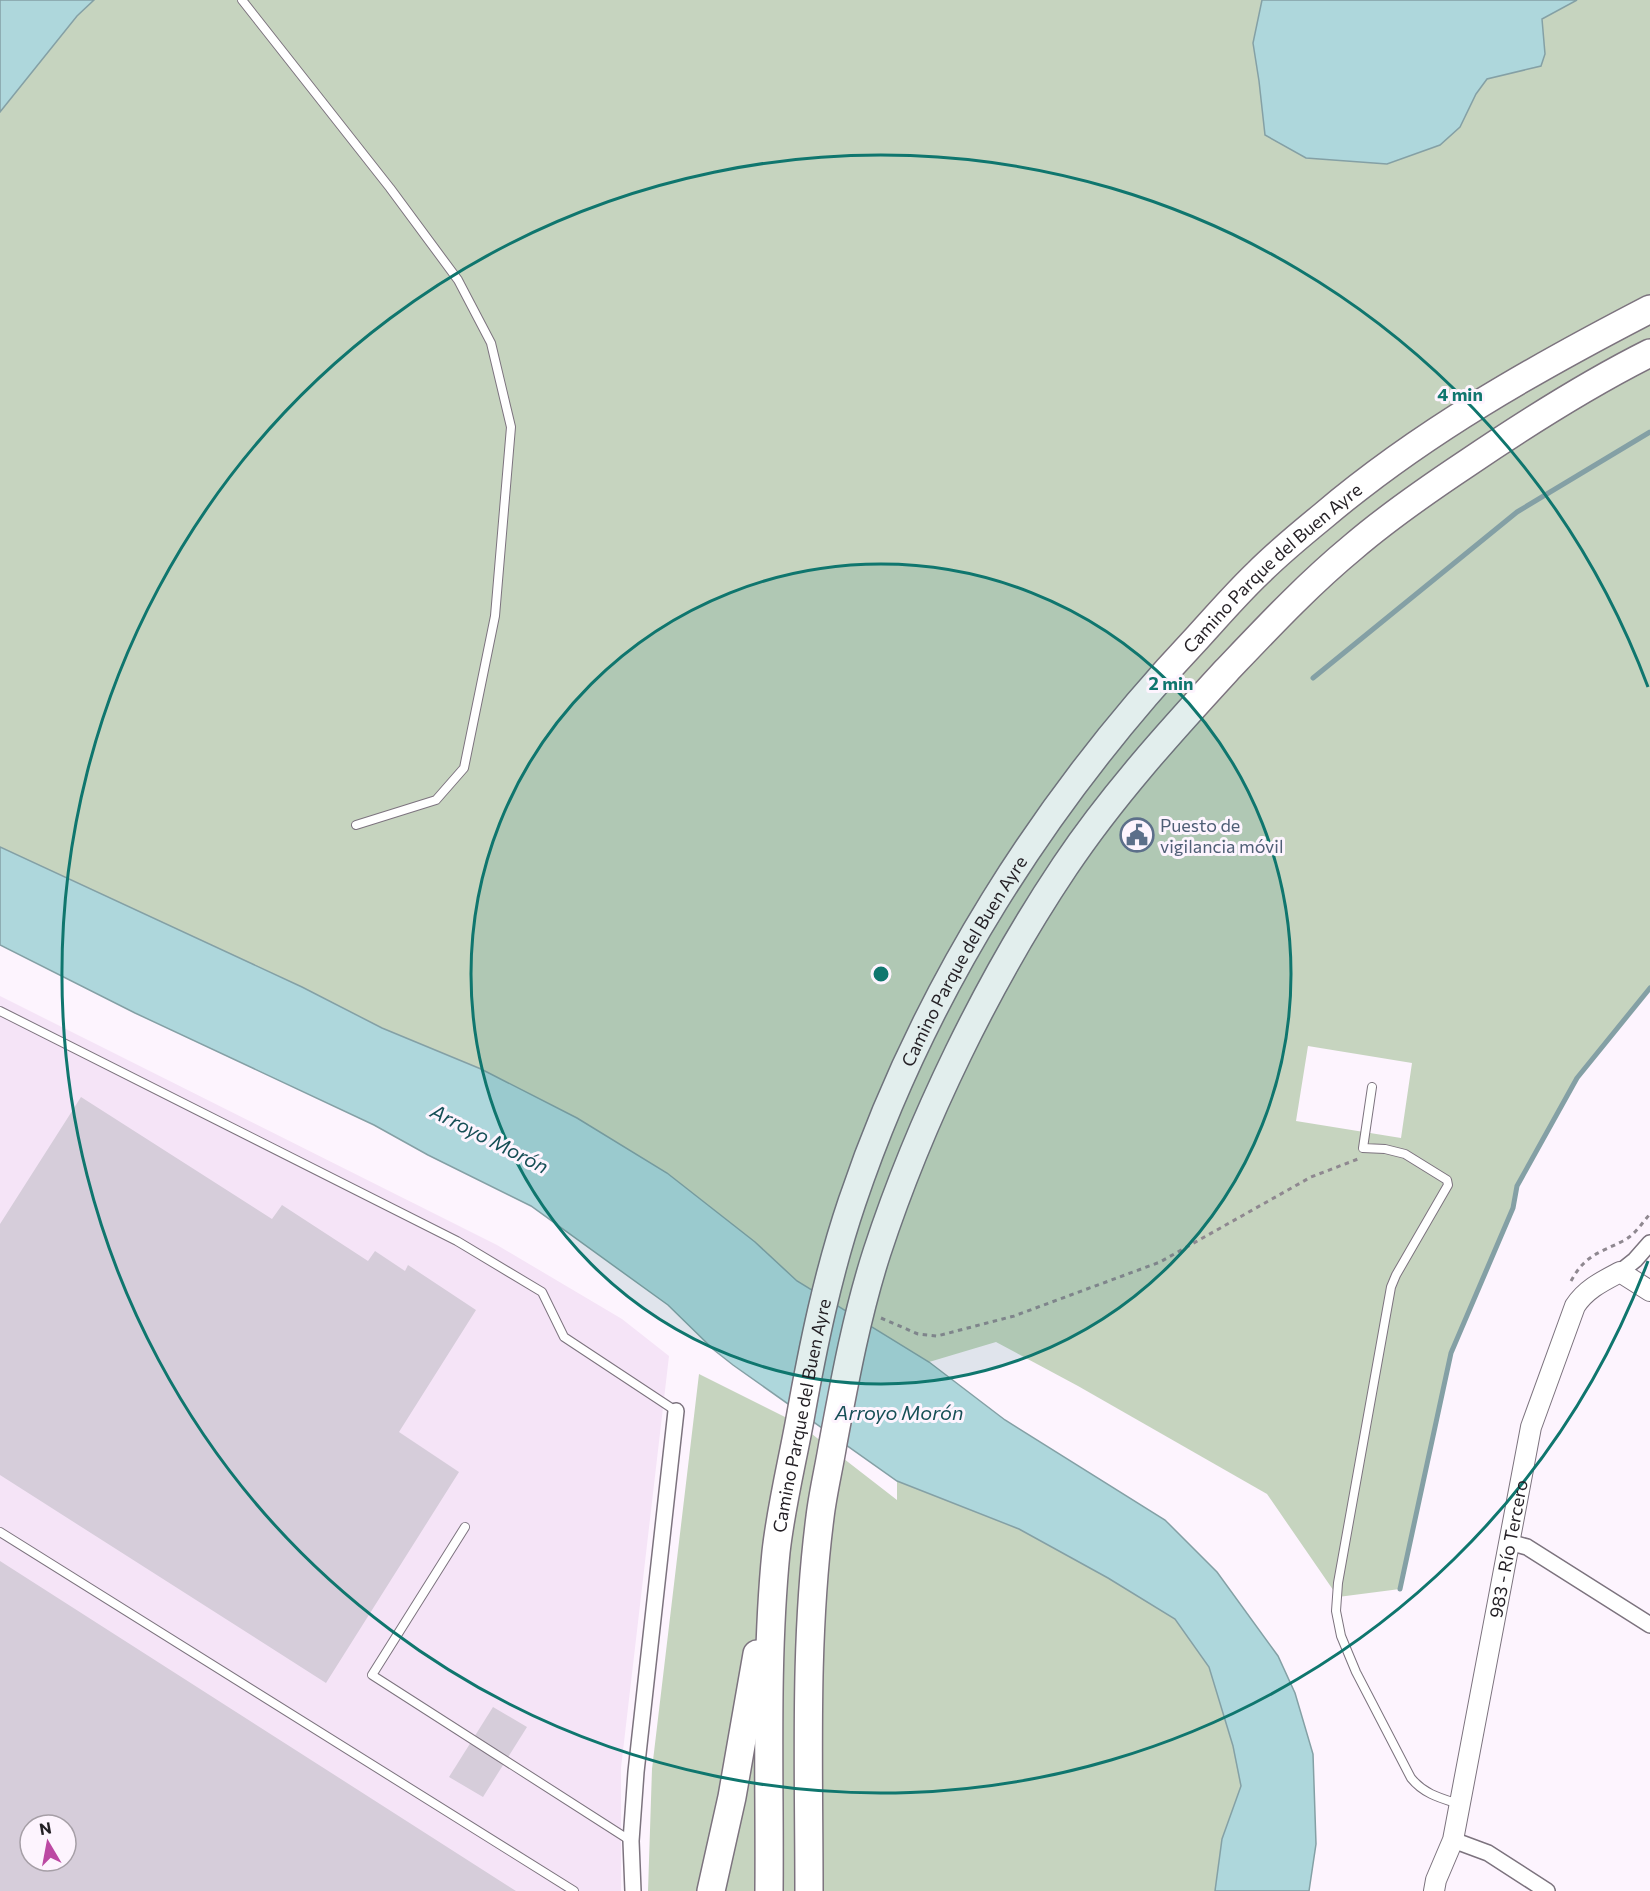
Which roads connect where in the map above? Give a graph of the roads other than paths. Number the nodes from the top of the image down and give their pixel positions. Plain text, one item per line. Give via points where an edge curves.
1 (242, 0) edge
2 (1650, 309) edge
3 (1650, 353) edge
4 (356, 825) dead end
5 (0, 1011) edge
6 (1372, 1087) dead end
7 (1650, 1243) edge
8 (1620, 1272) junction
9 (1650, 1291) edge
10 (676, 1411) joint
11 (465, 1527) dead end
12 (0, 1532) edge
13 (1509, 1542) junction
14 (776, 1552) junction
15 (1650, 1625) edge
16 (1459, 1804) junction
17 (1453, 1840) junction
18 (631, 1841) junction
19 (574, 1891) edge
20 (633, 1891) edge
21 (711, 1891) edge
22 (769, 1891) edge
23 (809, 1891) edge
24 (1434, 1891) edge
25 (1547, 1891) edge

1 - 4 lane via 458,280 491,343 511,427 495,616 464,768 436,800
2 - 14 highway, Camino Parque del Buen Ayre via 1568,351 1477,406 1394,460 1326,514 1258,573 1170,666 1093,757 1031,844 955,965 882,1119 850,1205 810,1359
3 - 23 highway, Camino Parque del Buen Ayre via 1509,435 1424,492 1355,545 1287,605 1134,776 1066,864 1006,962 958,1056 904,1177 876,1255 843,1384 820,1520 810,1648
5 - 10 lane via 457,1241 542,1292 564,1337
6 - 16 lane via 1364,1148 1405,1154 1447,1180 1448,1185 1391,1287 1336,1611 1341,1636 1356,1672 1411,1778 1432,1796
7 - 8 street, 983 - Río Tercero
8 - 9 street
8 - 13 street, 983 - Río Tercero via 1589,1290 1575,1306 1531,1427
10 - 18 street
11 - 18 lane via 372,1675
12 - 19 lane
13 - 15 street via 1527,1547
13 - 16 street, 983 - Río Tercero
14 - 21 highway
14 - 22 highway, Camino Parque del Buen Ayre via 770,1662
16 - 17 street, 983 - Río Tercero
17 - 24 street, 983 - Río Tercero
17 - 25 street via 1488,1853
18 - 20 street

